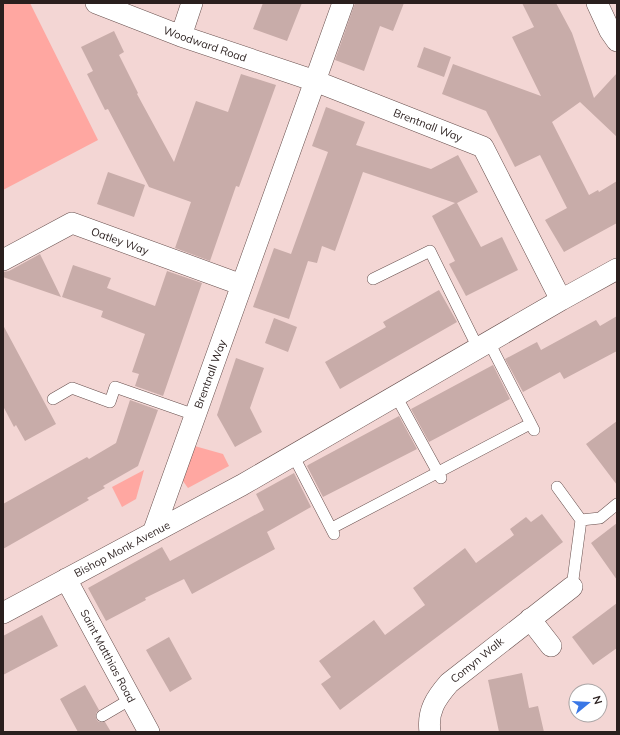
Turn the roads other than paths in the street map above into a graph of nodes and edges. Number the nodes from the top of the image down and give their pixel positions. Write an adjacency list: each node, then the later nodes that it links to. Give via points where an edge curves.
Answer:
1 (96, 3): 5 (street, Woodward Road)
2 (192, 3): 5 (street)
3 (343, 3): 7 (street)
4 (596, 3): 6 (street)
5 (181, 36): 7 (street, Woodward Road)
6 (617, 41)
7 (315, 82): 11 (street, Brentnall Way); 12 (street, Brentnall Way, via 483,147)
8 (3, 260): 11 (street, Oatley Way, via 72,223)
9 (616, 272): 12 (street)
10 (373, 279): 13 (lane, via 430,251)
11 (242, 285): 16 (street, Brentnall Way)
12 (562, 300): 13 (street)
13 (483, 345): 14 (street); 18 (lane, via 532,427)
14 (396, 396): 17 (street); 18 (lane)
15 (53, 399): 16 (lane, via 72,388 110,402 115,387)
16 (195, 415): 22 (street, Brentnall Way)
17 (293, 455): 18 (lane, via 333,531); 22 (street, Bishop Monk Avenue)
18 (440, 475)
19 (557, 487): 21 (lane)
20 (617, 504): 21 (lane, via 600,518)
21 (581, 520): 24 (lane, Comyn Walk)
22 (153, 533): 23 (street, Bishop Monk Avenue)
23 (66, 579): 25 (street, Bishop Monk Avenue); 28 (street, Saint Matthias Road)
24 (572, 587): 26 (street, Comyn Walk)
25 (3, 613)
26 (530, 619): 27 (street); 31 (street, Comyn Walk, via 449,683 433,706 429,719)
27 (551, 646)
28 (131, 699): 29 (lane); 30 (street, Saint Matthias Road)
29 (102, 716)
30 (149, 732)
31 (430, 732)

